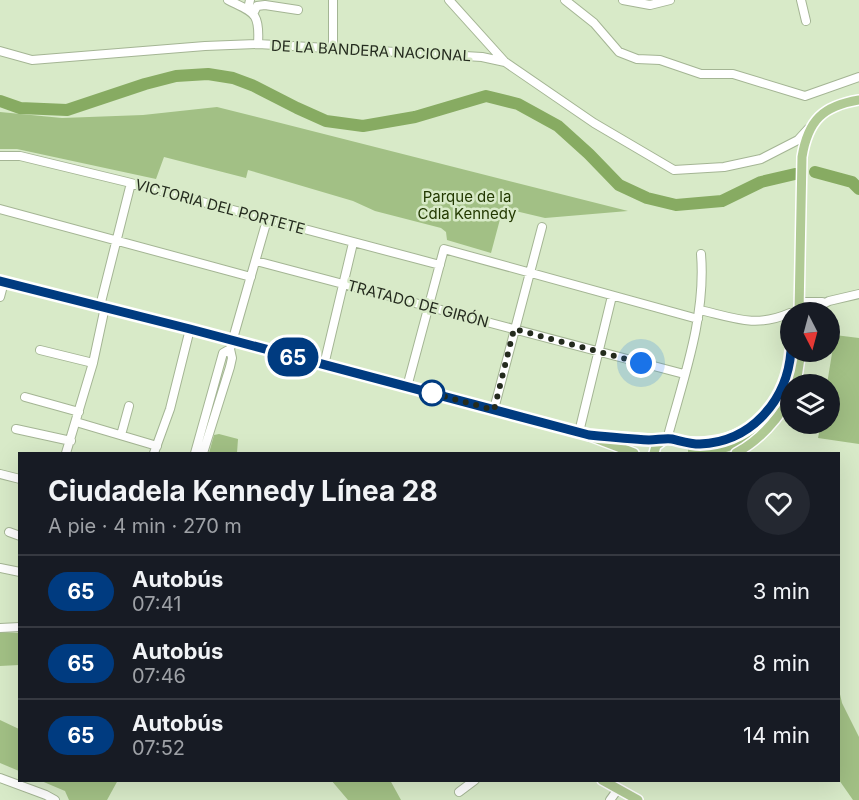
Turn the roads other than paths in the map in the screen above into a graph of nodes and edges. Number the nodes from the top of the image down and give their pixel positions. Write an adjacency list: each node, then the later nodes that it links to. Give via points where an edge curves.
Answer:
1 (228, 0): 10 (street)
2 (250, 0): 10 (street)
3 (333, 0): 13 (street)
4 (449, 0): 15 (street)
5 (565, 0): 16 (street, via 594,23 619,52 637,59 660,60 701,74 733,74 805,96)
6 (625, 0): 7 (street, via 650,5)
7 (670, 0)
8 (801, 0): 11 (street)
9 (298, 10): 10 (street, via 265,5)
10 (250, 11): 12 (street, via 257,18)
11 (806, 21)
12 (258, 44): 13 (street, DE LA BANDERA NACIONAL); 14 (street, DE LA BANDERA NACIONAL, via 32,60)
13 (333, 49): 15 (street, DE LA BANDERA NACIONAL, via 462,55)
14 (0, 51)
15 (505, 62): 18 (street, DE LA BANDERA NACIONAL, via 594,123 674,170 724,167 761,159 798,140)
16 (859, 77)
17 (859, 100): 18 (main road, via 824,112)
18 (809, 128): 36 (main road, via 802,157)
19 (0, 156): 20 (street, VICTORIA DEL PORTETE, via 20,156)
20 (131, 183): 22 (street, VICTORIA DEL PORTETE); 24 (street)
21 (0, 209): 24 (street)
22 (267, 220): 25 (street, VICTORIA DEL PORTETE); 27 (street)
23 (542, 227): 29 (street)
24 (117, 241): 30 (street); 38 (street)
25 (353, 243): 28 (street, VICTORIA DEL PORTETE); 32 (street)
26 (701, 254): 40 (street)
27 (256, 261): 30 (street); 32 (street, TRATADO DE GIRÓN)
28 (440, 265): 29 (street, via 444,249); 39 (street)
29 (530, 272): 34 (street); 44 (street)
30 (251, 277): 45 (street)
31 (2, 281): 35 (street); 38 (main road)
32 (342, 284): 39 (street, TRATADO DE GIRÓN); 50 (street)
33 (859, 294): 37 (street)
34 (612, 296): 42 (street); 47 (street)
35 (0, 297)
36 (798, 302)
37 (829, 302)
38 (103, 307): 43 (main road); 49 (street)
39 (428, 307): 44 (street, TRATADO DE GIRÓN); 52 (street)
40 (700, 310): 41 (street, via 752,322); 42 (street)
41 (780, 318)
42 (698, 319): 51 (street)
43 (190, 329): 45 (main road); 64 (street)
44 (514, 329): 47 (street, TRATADO DE GIRÓN); 55 (street)
45 (231, 345): 50 (main road); 66 (street, via 223,353); 67 (street, via 230,367)
46 (40, 350): 49 (street)
47 (598, 352): 51 (street, TRATADO DE GIRÓN); 60 (street)
48 (788, 362): 62 (main road, via 783,385 770,409 747,430 724,440 698,444)
49 (93, 363): 56 (street)
50 (324, 364): 52 (main road)
51 (684, 374): 62 (street, via 669,432)
52 (406, 387): 55 (main road)
53 (25, 397): 56 (street)
54 (129, 406): 61 (street)
55 (494, 410): 60 (main road)
56 (79, 412): 58 (street)
57 (780, 413): 71 (main road, via 769,429)
58 (76, 422): 61 (street); 63 (street)
59 (16, 429): 63 (street)
60 (584, 433): 62 (main road); 68 (main road)
61 (121, 435): 64 (street)
62 (671, 440): 69 (main road, via 656,446); 70 (main road, via 682,445)
63 (70, 441): 65 (street)
64 (156, 449)
65 (66, 452)
66 (195, 452)
67 (203, 452)
68 (632, 452)
69 (654, 452)
70 (686, 452)
71 (738, 452)
72 (0, 474): 73 (street)
73 (18, 478)
74 (9, 532): 75 (street)
75 (18, 535)
76 (0, 568): 77 (street)
77 (18, 572)
78 (18, 627): 79 (street)
79 (0, 628)
80 (0, 778): 85 (street)
81 (472, 782): 84 (street)
82 (606, 782): 83 (main road)
83 (618, 789): 86 (street); 87 (main road)
84 (459, 792)
85 (55, 800)
86 (610, 800)
87 (638, 800)

